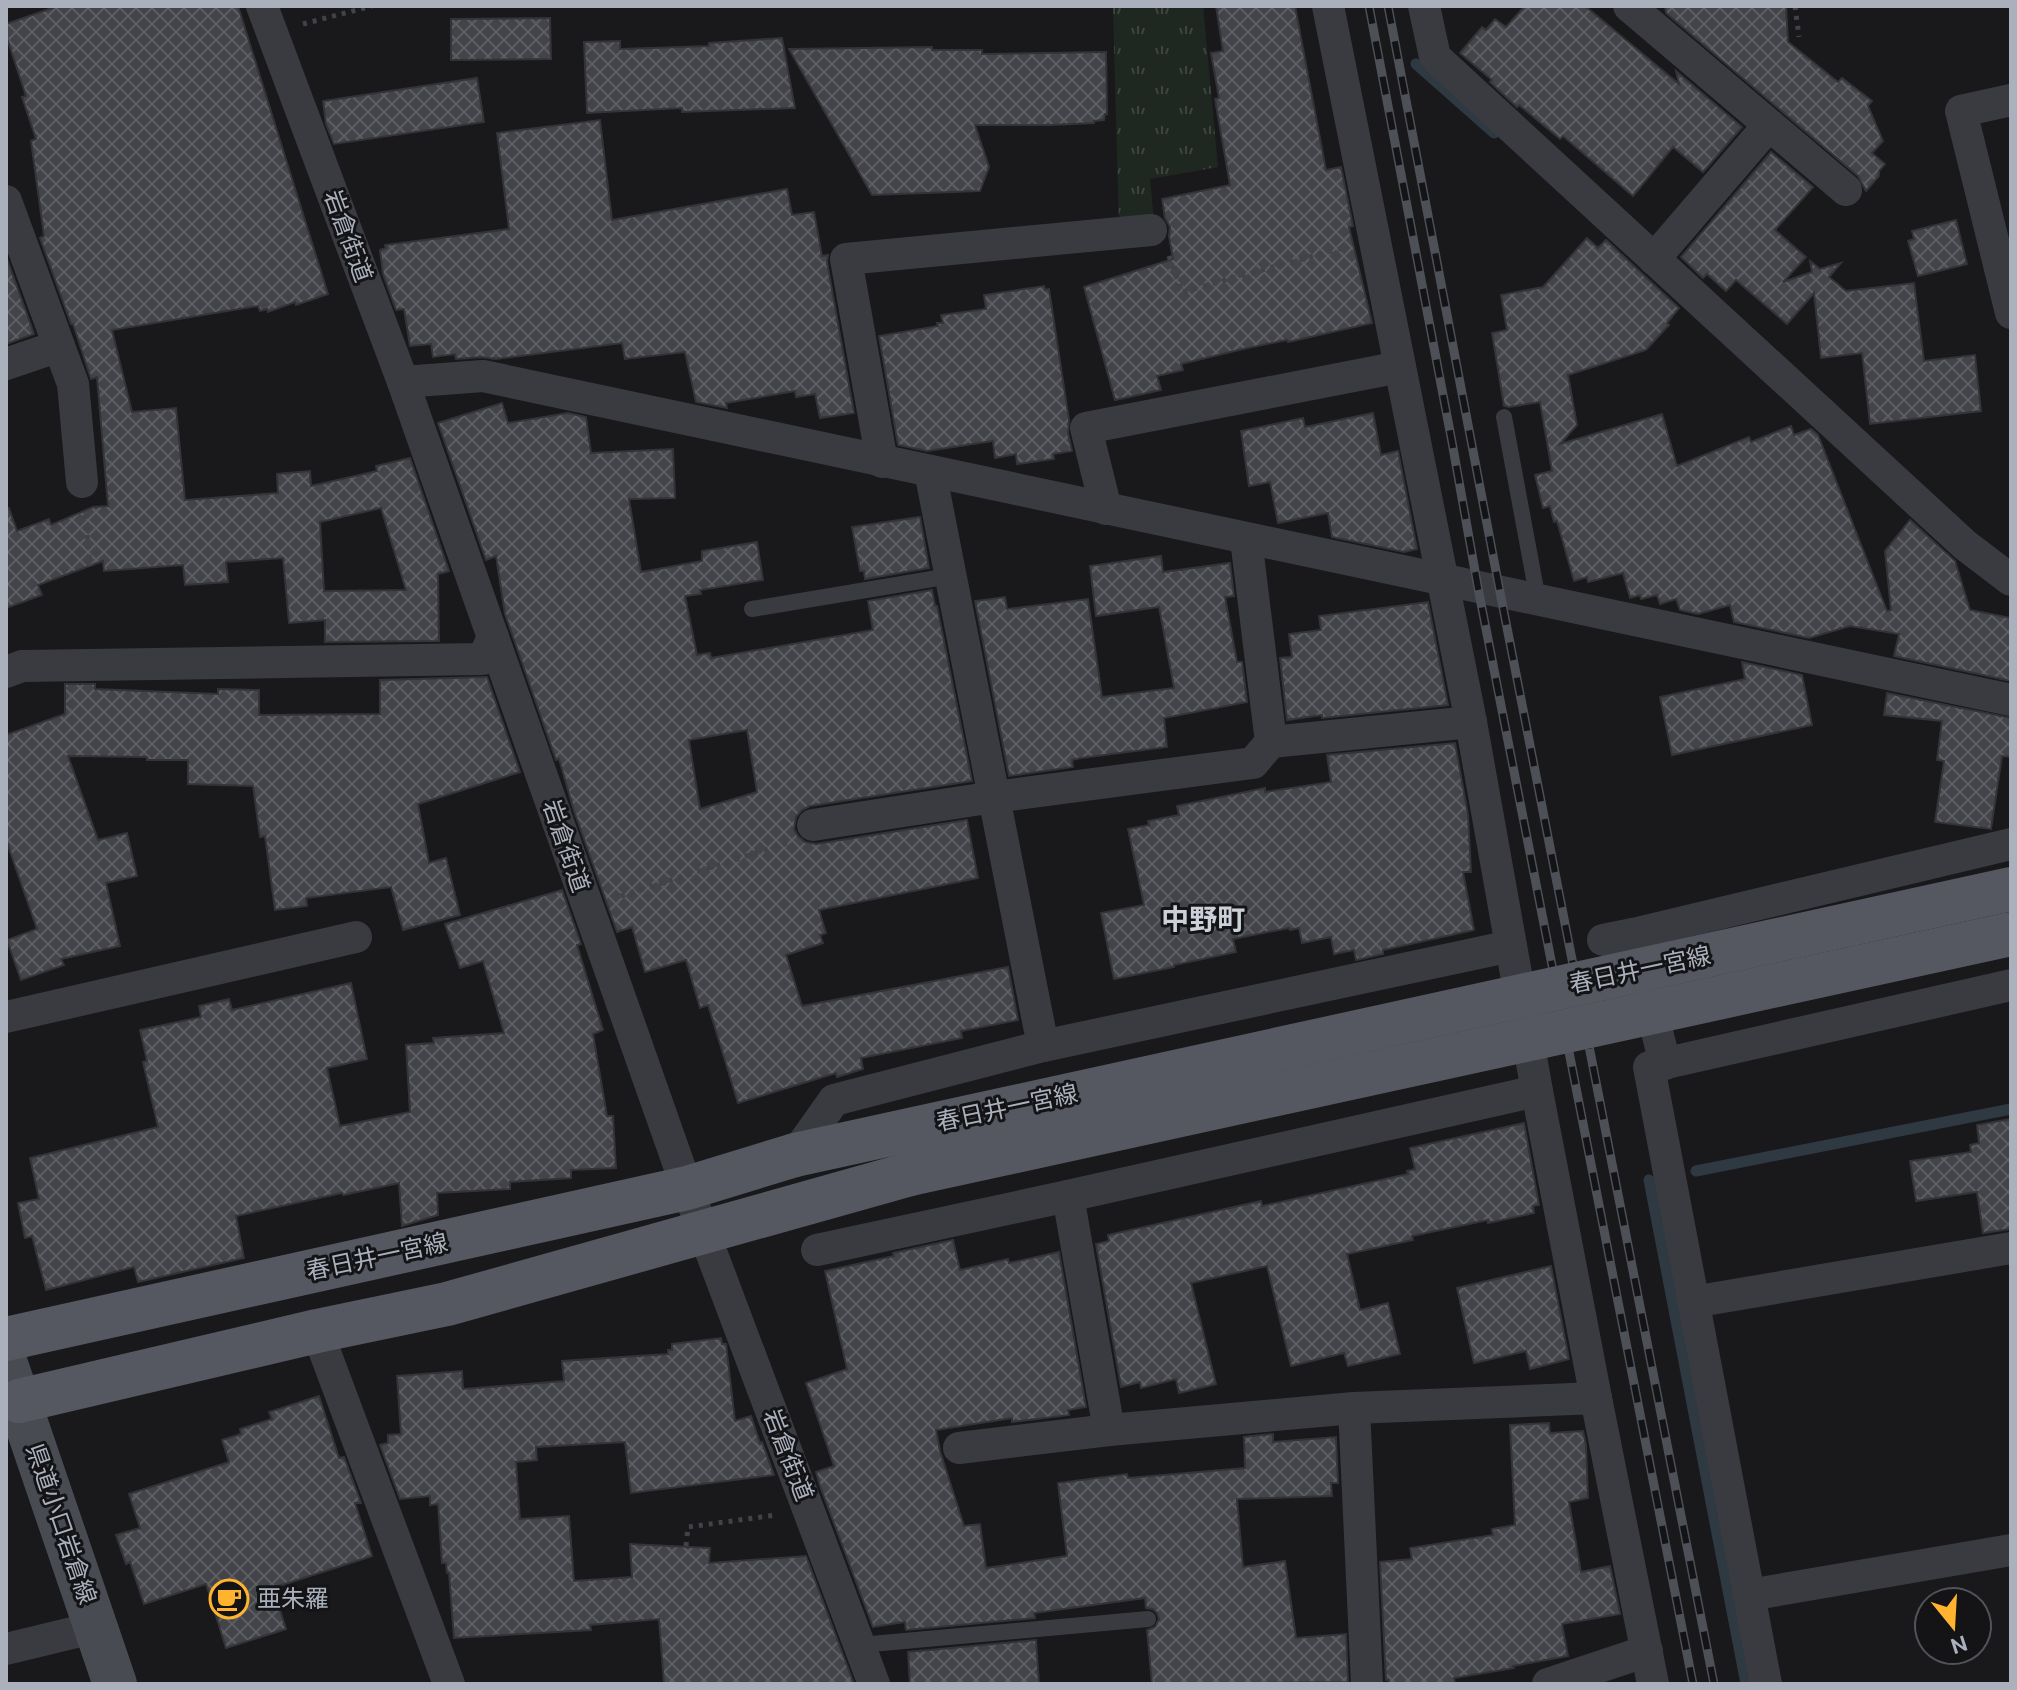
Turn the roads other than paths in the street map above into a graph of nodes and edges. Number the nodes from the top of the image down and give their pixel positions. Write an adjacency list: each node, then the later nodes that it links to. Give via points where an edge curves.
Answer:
1 (1328, 6): 14 (street)
2 (1424, 6): 10 (street, via 1435,57)
3 (1629, 6): 6 (street)
4 (267, 19): 15 (street, 岩倉街道)
5 (2011, 100): 11 (street, via 1961,111)
6 (1769, 125): 7 (street); 10 (street)
7 (1846, 190)
8 (6, 201): 12 (street)
9 (1151, 230): 17 (street, via 846,259)
10 (1654, 259): 23 (street, via 1965,545)
11 (2011, 313)
12 (59, 346): 13 (street); 19 (street, via 73,384)
13 (6, 364)
14 (1400, 367): 20 (street, via 1086,428); 24 (street)
15 (403, 382): 17 (street, via 483,376); 27 (street, 岩倉街道)
16 (1504, 417): 25 (lane)
17 (882, 462): 18 (street)
18 (930, 471): 20 (street); 22 (street)
19 (82, 482)
20 (1106, 509): 21 (street)
21 (1246, 539): 24 (street); 31 (street)
22 (950, 576): 26 (lane); 32 (street)
23 (2011, 580)
24 (1443, 581): 25 (street); 30 (street)
25 (1538, 600): 29 (street)
26 (752, 609)
27 (493, 637): 28 (street, via 483,659 22,666); 45 (street, 岩倉街道)
28 (6, 672)
29 (2011, 700)
30 (1471, 722): 31 (street); 38 (street)
31 (1271, 742): 32 (street, via 1253,763)
32 (994, 797): 33 (street); 41 (street)
33 (813, 825)
34 (2011, 844): 42 (street, via 1618,937)
35 (2011, 889): 44 (main road, 春日井一宮線, bridge)
36 (2011, 934): 47 (main road, 春日井一宮線, bridge, via 910,1174)
37 (356, 937): 40 (street)
38 (1511, 946): 41 (street); 43 (street)
39 (2011, 985): 42 (street)
40 (6, 1017)
41 (1043, 1046): 44 (street, via 834,1100)
42 (1665, 1064): 50 (street, via 1649,1067)
43 (1537, 1091): 46 (street); 54 (street)
44 (795, 1155): 45 (main road, 春日井一宮線)
45 (687, 1188): 47 (street, 岩倉街道); 52 (main road, 春日井一宮線)
46 (1068, 1196): 49 (street); 56 (street)
47 (704, 1232): 51 (main road, 春日井一宮線, via 447,1304); 62 (street, 岩倉街道)
48 (2011, 1248): 50 (street)
49 (817, 1250)
50 (1693, 1302): 59 (street)
51 (317, 1331): 53 (main road, 春日井一宮線); 66 (street)
52 (6, 1339)
53 (12, 1382): 61 (main road, 県道小口岩倉線)
54 (1596, 1398): 55 (street); 64 (street)
55 (1354, 1408): 56 (street); 68 (street)
56 (1109, 1430): 57 (street)
57 (959, 1448)
58 (2011, 1550): 59 (street)
59 (1749, 1595): 71 (street)
60 (1148, 1619): 62 (lane)
61 (97, 1627): 63 (street); 65 (main road, 県道小口岩倉線)
62 (860, 1645): 67 (street, 岩倉街道)
63 (6, 1649)
64 (1647, 1651): 69 (street); 70 (street)
65 (115, 1684)
66 (449, 1684)
67 (874, 1684)
68 (1367, 1684)
69 (1548, 1684)
70 (1653, 1684)
71 (1766, 1684)

